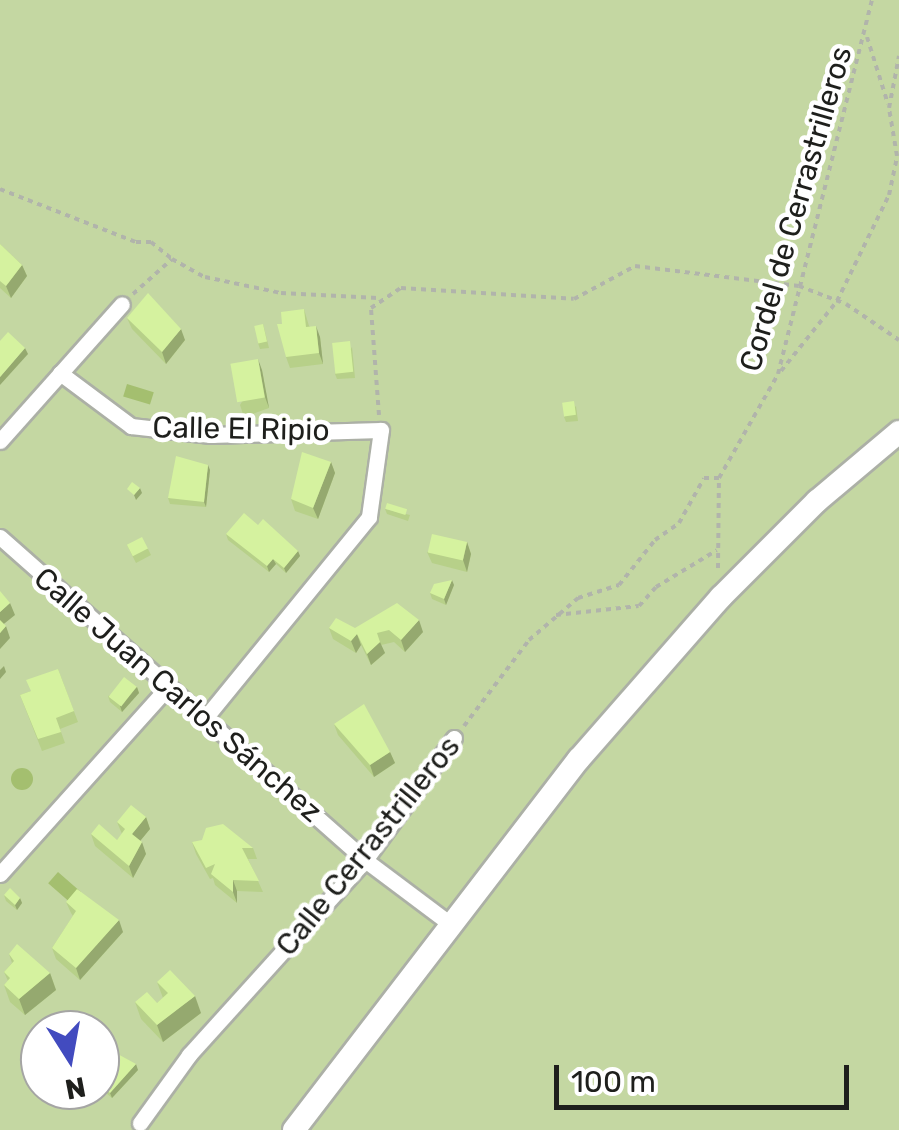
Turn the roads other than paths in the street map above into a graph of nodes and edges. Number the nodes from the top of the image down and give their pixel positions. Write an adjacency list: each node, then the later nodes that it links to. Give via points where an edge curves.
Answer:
1 (122, 304): 2 (street)
2 (60, 373): 4 (street); 7 (street, Calle El Ripio, via 132,426 210,435 381,430 369,517)
3 (899, 432): 11 (main road, via 817,500 721,597 579,759)
4 (0, 441)
5 (0, 538): 6 (street, Calle Juan Carlos Sánchez)
6 (168, 687): 7 (street, Calle Juan Carlos Sánchez); 10 (street)
7 (205, 718): 9 (street, Calle Juan Carlos Sánchez)
8 (454, 738): 9 (street, Calle Cerrastrilleros)
9 (365, 860): 11 (street, Calle Juan Carlos Sánchez); 12 (street, Calle Cerrastrilleros, via 188,1054)
10 (0, 874)
11 (452, 926): 13 (main road)
12 (140, 1123)
13 (294, 1130)

